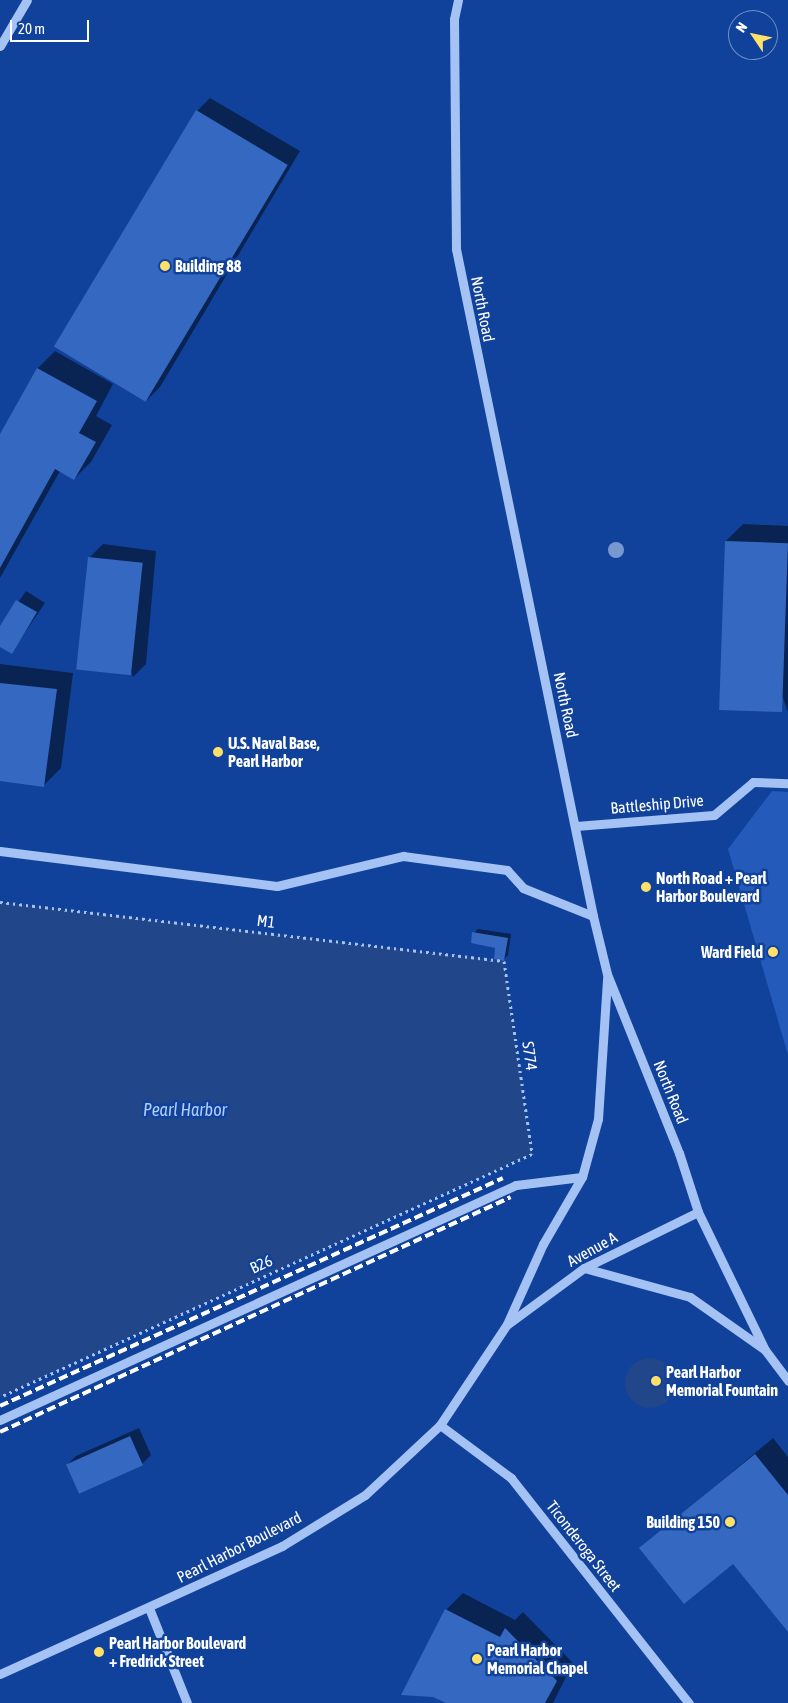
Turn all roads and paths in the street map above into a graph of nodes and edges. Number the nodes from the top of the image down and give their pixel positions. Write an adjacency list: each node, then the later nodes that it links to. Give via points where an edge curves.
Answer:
1 (27, 0): 3 (street)
2 (458, 0): 5 (street, North Road, via 454,19 456,249)
3 (0, 46)
4 (788, 784): 5 (street, Battleship Drive, via 753,782 714,814)
5 (576, 826): 8 (street, North Road)
6 (0, 851): 8 (street, via 277,886 403,856 507,870 523,888)
7 (0, 902): 9 (path, M1)
8 (593, 916): 10 (street, North Road)
9 (504, 961): 11 (path, S774)
10 (607, 974): 12 (street, via 598,1119); 13 (street, North Road, via 679,1153)
11 (532, 1154): 18 (path, B26)
12 (582, 1177): 15 (street, via 543,1244); 19 (street, via 516,1185)
13 (698, 1212): 14 (street, Avenue A); 16 (street, North Road)
14 (584, 1268): 15 (street, Avenue A); 16 (street, via 690,1297)
15 (508, 1324): 20 (street, Pearl Harbor Boulevard)
16 (765, 1350): 17 (street, North Road)
17 (788, 1381)
18 (0, 1397)
19 (0, 1420)
20 (440, 1425): 21 (street, Pearl Harbor Boulevard, via 365,1495 282,1546); 24 (street, Ticonderoga Street, via 511,1478)
21 (149, 1608): 22 (street, Pearl Harbor Boulevard); 23 (street)
22 (0, 1674)
23 (187, 1703)
24 (689, 1703)

